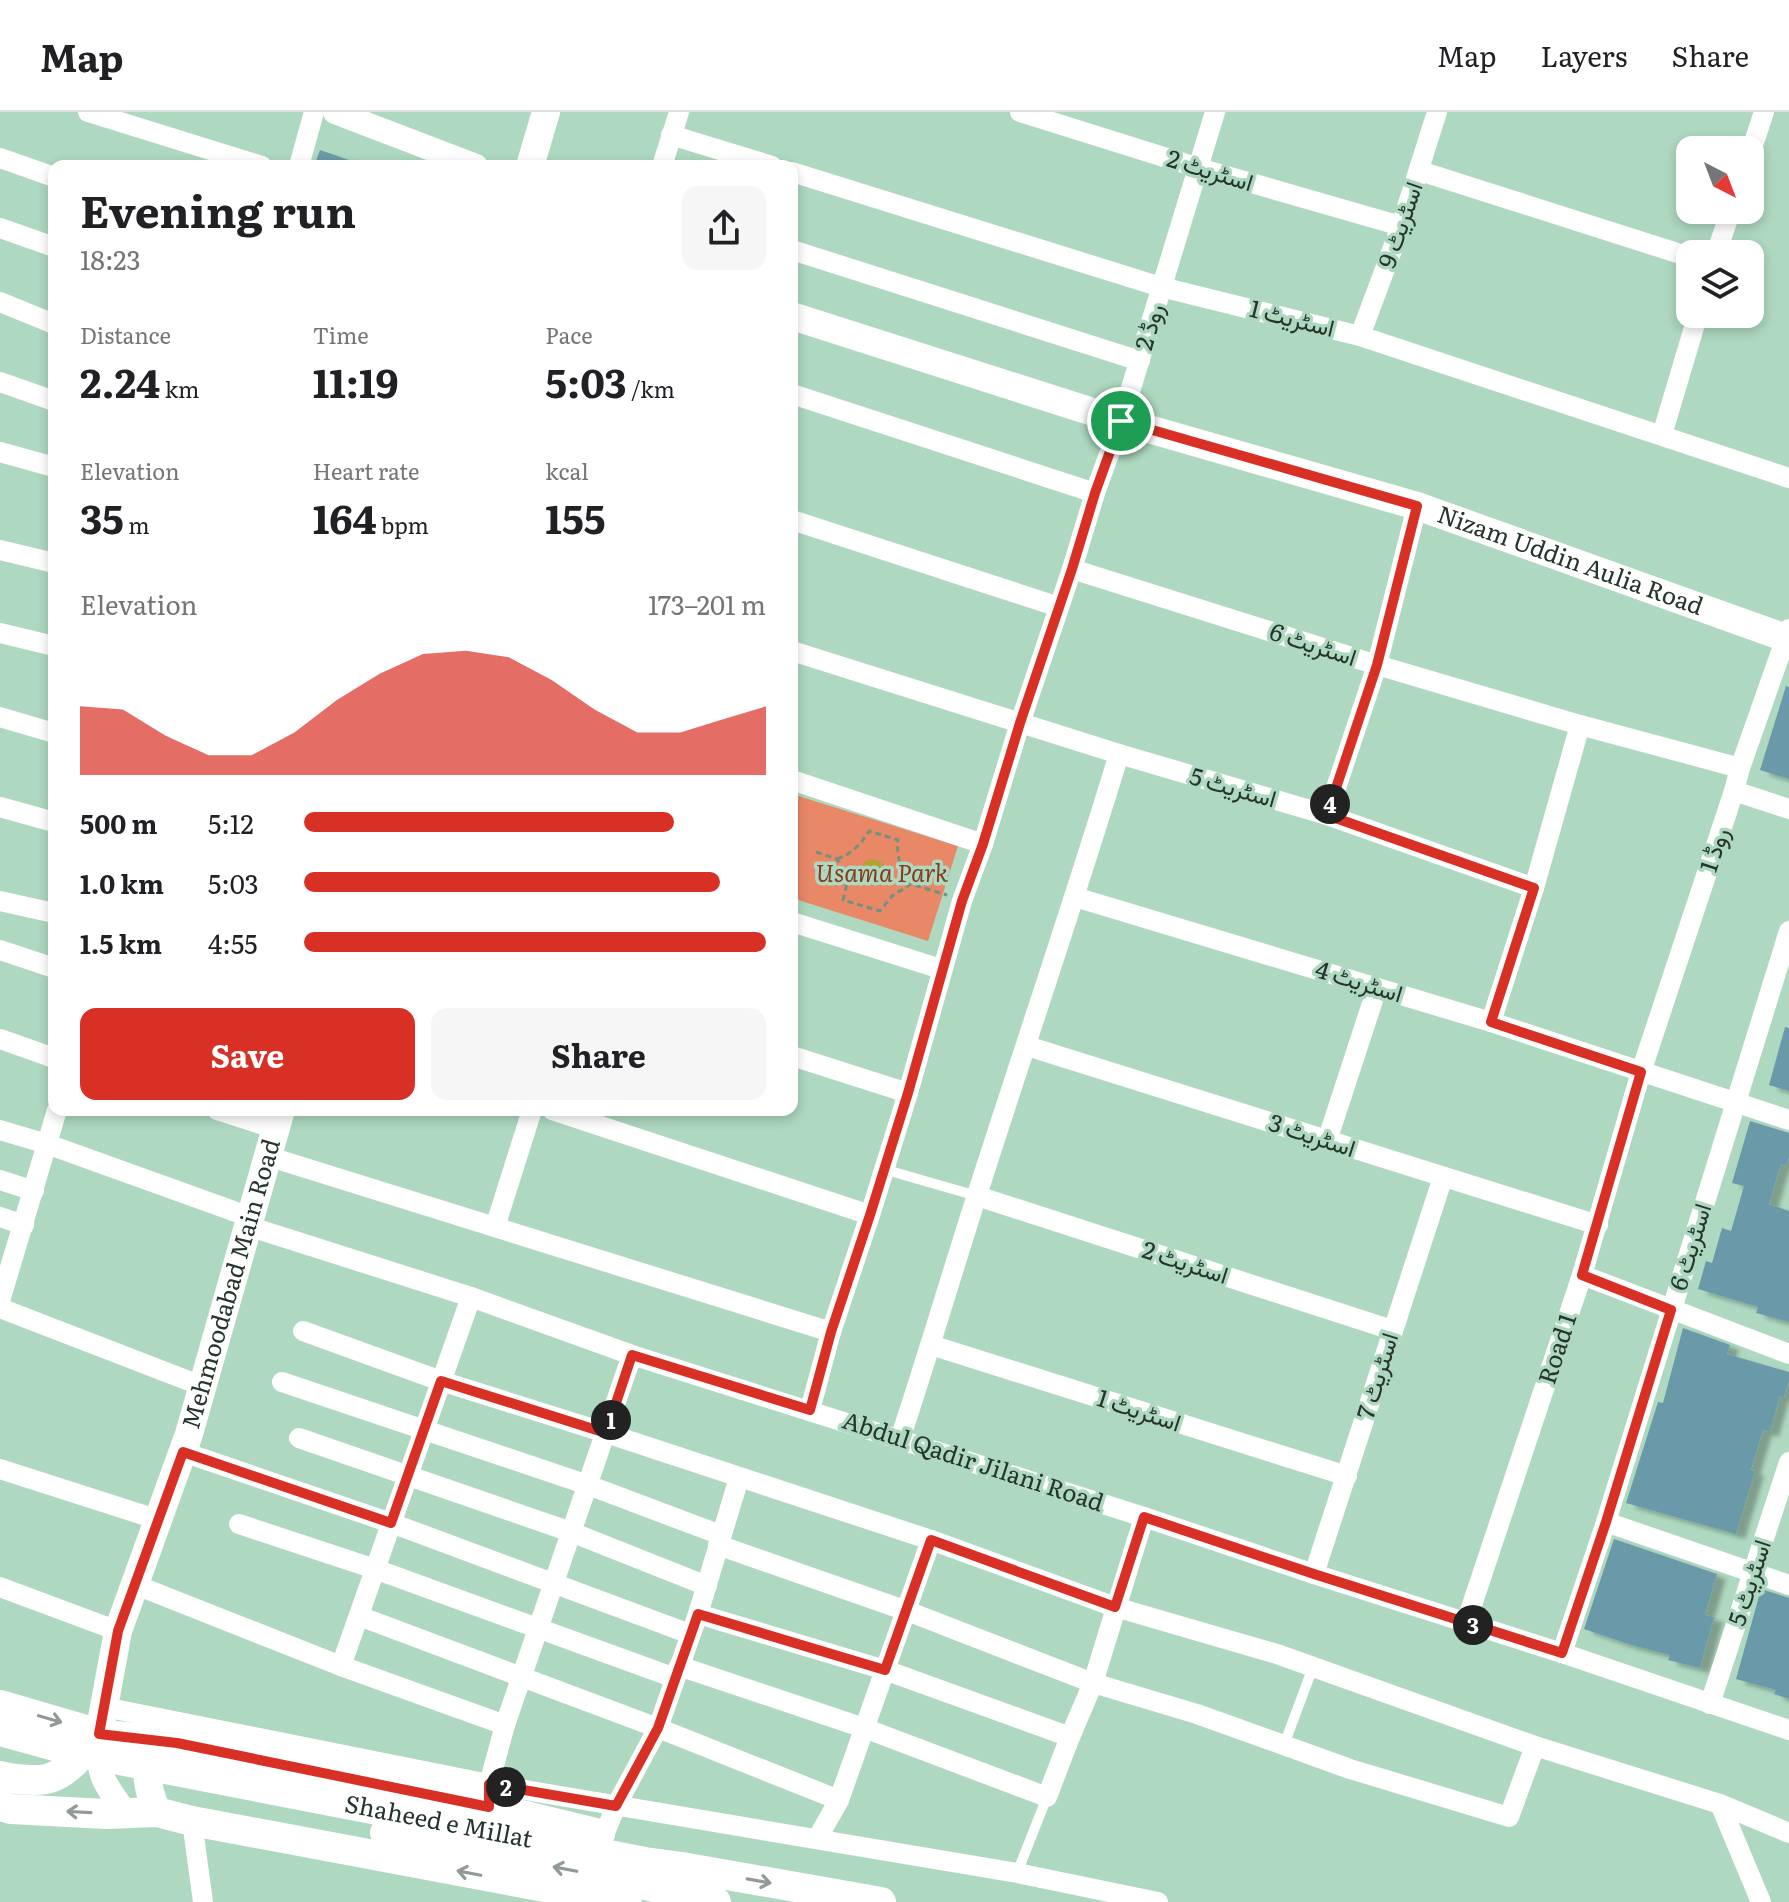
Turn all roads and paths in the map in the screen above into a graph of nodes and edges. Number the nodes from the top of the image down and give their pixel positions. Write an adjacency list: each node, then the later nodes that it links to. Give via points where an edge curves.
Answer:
1 (88, 112): 13 (street)
2 (314, 112): 14 (street)
3 (335, 112): 15 (street)
4 (546, 112): 16 (main road)
5 (679, 112): 10 (street)
6 (1020, 112): 19 (street, اسٹریٹ 2)
7 (1215, 112): 19 (street, روڈ 2)
8 (1437, 112): 20 (street, اسٹریٹ 9)
9 (1764, 112): 11 (street)
10 (671, 135): 17 (street); 18 (street)
11 (1756, 136)
12 (0, 158): 22 (street)
13 (243, 160)
14 (301, 160)
15 (460, 160)
16 (535, 160)
17 (664, 160)
18 (752, 160)
19 (1199, 168): 23 (street, اسٹریٹ 2); 28 (street, روڈ 2)
20 (1420, 171): 23 (street, اسٹریٹ 9); 27 (street)
21 (798, 174): 28 (street, اسٹریٹ 1)
22 (48, 175)
23 (1401, 226): 33 (street, اسٹریٹ 9)
24 (0, 228): 25 (street)
25 (48, 245)
26 (798, 252): 34 (street)
27 (1676, 253)
28 (1161, 287): 33 (street, اسٹریٹ 1); 34 (street, روڈ 2)
29 (0, 302): 31 (street)
30 (798, 318): 38 (main road, Nizam Uddin Aulia Road)
31 (48, 322)
32 (1694, 328): 39 (street)
33 (1360, 336): 39 (street, اسٹریٹ 1)
34 (1140, 361): 38 (street, روڈ 2)
35 (0, 382): 37 (street)
36 (798, 396): 43 (street)
37 (48, 399)
38 (1121, 421): 43 (street, روڈ 2); 44 (main road, Nizam Uddin Aulia Road)
39 (1662, 435): 42 (street, اسٹریٹ 1)
40 (0, 452): 41 (street)
41 (48, 465)
42 (1789, 478)
43 (1095, 493): 48 (street, روڈ 2)
44 (1417, 506): 51 (main road, Nizam Uddin Aulia Road); 54 (street)
45 (798, 522): 49 (street)
46 (0, 550): 47 (street)
47 (48, 562)
48 (1072, 569): 49 (street, روڈ 2); 54 (street, اسٹریٹ 6)
49 (1059, 607): 56 (street, روڈ 2)
50 (0, 633): 52 (street)
51 (1788, 636): 60 (street, روڈ 1)
52 (48, 645)
53 (798, 653): 56 (street, اسٹریٹ 5)
54 (1377, 665): 57 (street, اسٹریٹ 6); 65 (street)
55 (0, 717): 58 (street)
56 (1020, 723): 59 (street, اسٹریٹ 5); 67 (street, روڈ 2)
57 (1580, 725): 60 (street, اسٹریٹ 6); 71 (street)
58 (48, 731)
59 (1119, 754): 65 (street, اسٹریٹ 5); 73 (street)
60 (1740, 768): 62 (street, روڈ 1)
61 (798, 782): 67 (street)
62 (1734, 791): 64 (street); 87 (street, روڈ 1)
63 (0, 807): 66 (street)
64 (1789, 809)
65 (1327, 815): 71 (street, اسٹریٹ 5)
66 (48, 820)
67 (983, 844): 80 (street, روڈ 2)
68 (816, 852): 69 (path)
69 (837, 859): 70 (path, via 848,855 869,831 898,840 899,862); 70 (path, via 848,883 843,900 880,911)
70 (911, 884): 72 (path)
71 (1534, 888): 82 (street)
72 (937, 891)
73 (1075, 897): 81 (street, اسٹریٹ 4); 84 (street)
74 (0, 901): 75 (street)
75 (48, 912)
76 (798, 924): 80 (street)
77 (1789, 931): 89 (street, اسٹریٹ 6)
78 (0, 950): 79 (street)
79 (48, 966)
80 (941, 969): 88 (street, روڈ 2)
81 (1377, 988): 82 (street, اسٹریٹ 4); 97 (street)
82 (1491, 1022): 87 (street, اسٹریٹ 4)
83 (0, 1039): 85 (street)
84 (1027, 1046): 97 (street, اسٹریٹ 3); 104 (street)
85 (48, 1056)
86 (798, 1058): 88 (street)
87 (1641, 1072): 89 (street); 109 (street, Road 1)
88 (908, 1093): 100 (street, روڈ 2)
89 (1736, 1102): 95 (street); 115 (street, اسٹریٹ 6)
90 (55, 1116): 98 (street)
91 (258, 1116): 94 (street)
92 (530, 1116): 110 (street)
93 (570, 1116): 105 (street)
94 (278, 1119): 99 (main road, Mehmoodabad Main Road)
95 (1789, 1120)
96 (0, 1130): 98 (street, Abdul Qadir Jilani Road)
97 (1327, 1141): 101 (street, اسٹریٹ 3)
98 (47, 1144): 103 (street); 107 (street, Abdul Qadir Jilani Road)
99 (267, 1156): 107 (main road, Mehmoodabad Main Road); 110 (street)
100 (883, 1169): 104 (lane); 105 (street, روڈ 2)
101 (1443, 1177): 109 (street, اسٹریٹ 3); 116 (street, اسٹریٹ 7)
102 (0, 1180): 103 (street)
103 (34, 1191): 108 (street)
104 (977, 1196): 116 (street, اسٹریٹ 2); 119 (street)
105 (870, 1215): 118 (street, روڈ 2)
106 (0, 1217): 108 (street)
107 (249, 1222): 112 (street, Abdul Qadir Jilani Road); 124 (main road, Mehmoodabad Main Road)
108 (24, 1225): 113 (street)
109 (1598, 1225): 111 (street, Road 1)
110 (495, 1227): 118 (street)
111 (1582, 1275): 115 (street); 157 (street, Road 1)
112 (471, 1297): 121 (street, Abdul Qadir Jilani Road); 122 (street)
113 (0, 1301)
114 (0, 1308): 124 (street)
115 (1671, 1310): 120 (street); 139 (street, اسٹریٹ 6)
116 (1392, 1330): 134 (street, اسٹریٹ 7)
117 (303, 1331): 122 (street)
118 (831, 1332): 125 (street, روڈ 2)
119 (931, 1345): 129 (street); 134 (street, اسٹریٹ 1)
120 (1789, 1354)
121 (632, 1355): 125 (street, Abdul Qadir Jilani Road); 127 (street)
122 (441, 1381): 126 (street); 127 (street)
123 (282, 1382): 126 (street)
124 (202, 1386): 130 (main road, Mehmoodabad Main Road)
125 (810, 1410): 129 (street, Abdul Qadir Jilani Road)
126 (424, 1430): 133 (street); 136 (street)
127 (606, 1433): 135 (street); 136 (street)
128 (299, 1438): 133 (street)
129 (900, 1439): 137 (street, Abdul Qadir Jilani Road)
130 (183, 1452): 138 (main road, Mehmoodabad Main Road); 140 (street)
131 (1789, 1462): 147 (street, اسٹریٹ 5)
132 (0, 1469): 138 (street)
133 (408, 1476): 140 (street); 142 (street)
134 (1347, 1476): 146 (street, اسٹریٹ 7)
135 (739, 1478): 143 (street); 144 (street)
136 (588, 1485): 142 (street); 143 (street)
137 (1144, 1517): 146 (street, Abdul Qadir Jilani Road); 153 (street)
138 (159, 1520): 149 (main road, Mehmoodabad Main Road)
139 (1606, 1522): 147 (street); 161 (street, اسٹریٹ 6)
140 (391, 1523): 145 (street); 148 (street)
141 (239, 1524): 145 (street)
142 (571, 1532): 148 (street); 151 (street)
143 (719, 1540): 151 (street); 154 (street)
144 (931, 1540): 153 (street); 154 (street)
145 (375, 1569): 156 (street); 158 (street)
146 (1314, 1574): 157 (street, Abdul Qadir Jilani Road)
147 (1754, 1574): 150 (street); 168 (street, اسٹریٹ 5)
148 (553, 1583): 158 (street); 160 (street)
149 (136, 1585): 159 (main road, Mehmoodabad Main Road); 162 (street)
150 (1789, 1585)
151 (707, 1586): 155 (street)
152 (0, 1587): 159 (street)
153 (1115, 1607): 163 (street); 167 (street)
154 (907, 1611): 164 (street); 167 (street)
155 (698, 1614): 160 (street); 164 (street)
156 (359, 1616): 162 (street); 166 (street)
157 (1466, 1623): 161 (street, Abdul Qadir Jilani Road)
158 (539, 1627): 165 (street); 166 (street)
159 (118, 1631): 170 (main road, Mehmoodabad Main Road)
160 (690, 1634): 165 (street)
161 (1562, 1653): 168 (street, Abdul Qadir Jilani Road)
162 (341, 1666): 171 (street)
163 (1313, 1667): 178 (lane); 179 (street)
164 (885, 1670): 173 (street); 176 (street)
165 (677, 1672): 172 (street); 173 (street)
166 (523, 1677): 171 (street); 172 (street)
167 (1093, 1683): 176 (street); 178 (street)
168 (1710, 1704): 174 (street, Abdul Qadir Jilani Road)
169 (0, 1705): 170 (main road, one-way to 170)
170 (102, 1720): 177 (main road); 181 (main road, via 77,1761 50,1778); 182 (street); 189 (street, via 98,1763)
171 (505, 1725): 182 (street)
172 (658, 1728): 184 (street); 187 (street)
173 (864, 1728): 183 (street); 184 (street)
174 (1789, 1730)
175 (0, 1731): 194 (main road, Shaheed e Millat)
176 (1070, 1737): 183 (street)
177 (177, 1743): 182 (main road); 188 (main road, via 157,1753 147,1773)
178 (1284, 1745): 179 (street, via 1509,1817)
179 (1535, 1746): 185 (street)
180 (0, 1752): 194 (main road, Shaheed e Millat, one-way to 180, via 62,1768)
181 (0, 1776)
182 (489, 1796): 187 (street); 192 (main road)
183 (1047, 1797): 195 (lane)
184 (839, 1800): 193 (street)
185 (1720, 1804): 191 (street); 201 (street)
186 (0, 1806): 189 (main road, one-way to 186)
187 (616, 1806): 192 (street); 193 (street)
188 (157, 1812): 189 (main road); 190 (main road)
189 (126, 1813)
190 (192, 1821): 196 (main road, one-way to 190, via 662,1901 582,1894); 197 (street)
191 (1789, 1833)
192 (604, 1835): 196 (main road, via 657,1849)
193 (817, 1839): 195 (street)
194 (643, 1873): 196 (main road, Shaheed e Millat)
195 (1017, 1873): 200 (street)
196 (683, 1880): 198 (main road, Shaheed e Millat); 199 (main road, Shaheed e Millat, one-way to 199)
197 (203, 1902)
198 (716, 1902)
199 (881, 1902)
200 (1158, 1902)
201 (1761, 1902)

